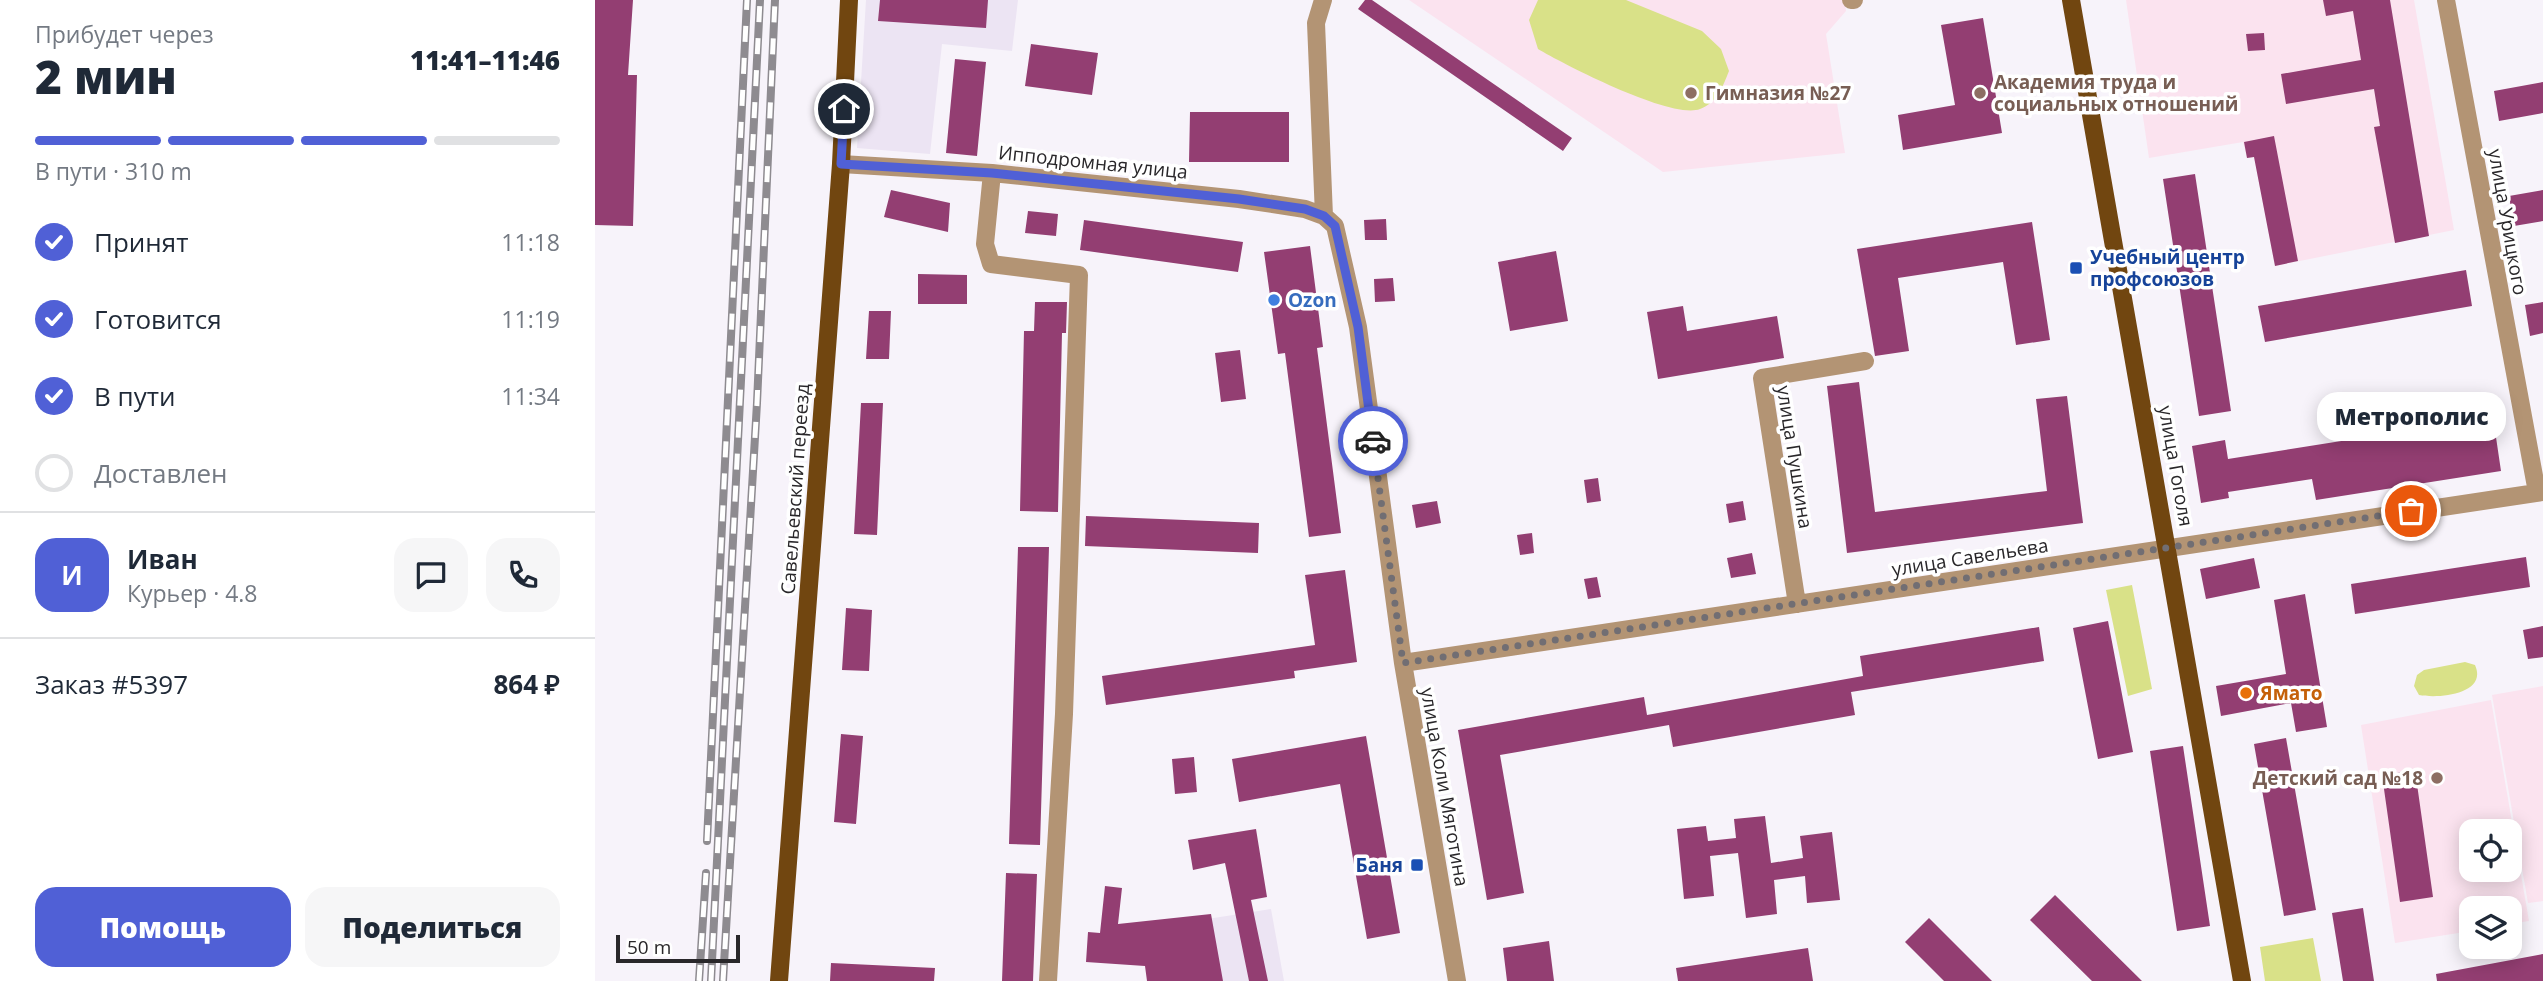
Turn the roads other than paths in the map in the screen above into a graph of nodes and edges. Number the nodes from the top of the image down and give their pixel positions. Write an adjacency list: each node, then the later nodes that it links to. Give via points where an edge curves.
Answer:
1 (849, 0): 5 (main road, Савельевский переезд)
2 (1323, 0): 7 (street, улица Коли Мяготина, via 1317,23)
3 (2071, 0): 10 (main road, улица Гоголя)
4 (2446, 0): 9 (street, улица Урицкого)
5 (841, 164): 6 (street, Ипподромная улица); 13 (main road, Савельевский переезд)
6 (992, 173): 7 (street, Ипподромная улица, via 1239,199 1305,209); 14 (street, via 985,244 991,264 1079,275 1064,714)
7 (1330, 221): 12 (street, улица Коли Мяготина, via 1358,327)
8 (1864, 361): 11 (street, улица Пушкина, via 1762,377)
9 (2540, 492): 10 (street, улица Савельева)
10 (2168, 548): 11 (street, улица Савельева); 16 (main road, улица Гоголя)
11 (1797, 604): 12 (street, улица Савельева)
12 (1403, 663): 15 (street, улица Коли Мяготина)
13 (779, 981)
14 (1048, 981)
15 (1457, 981)
16 (2242, 981)

